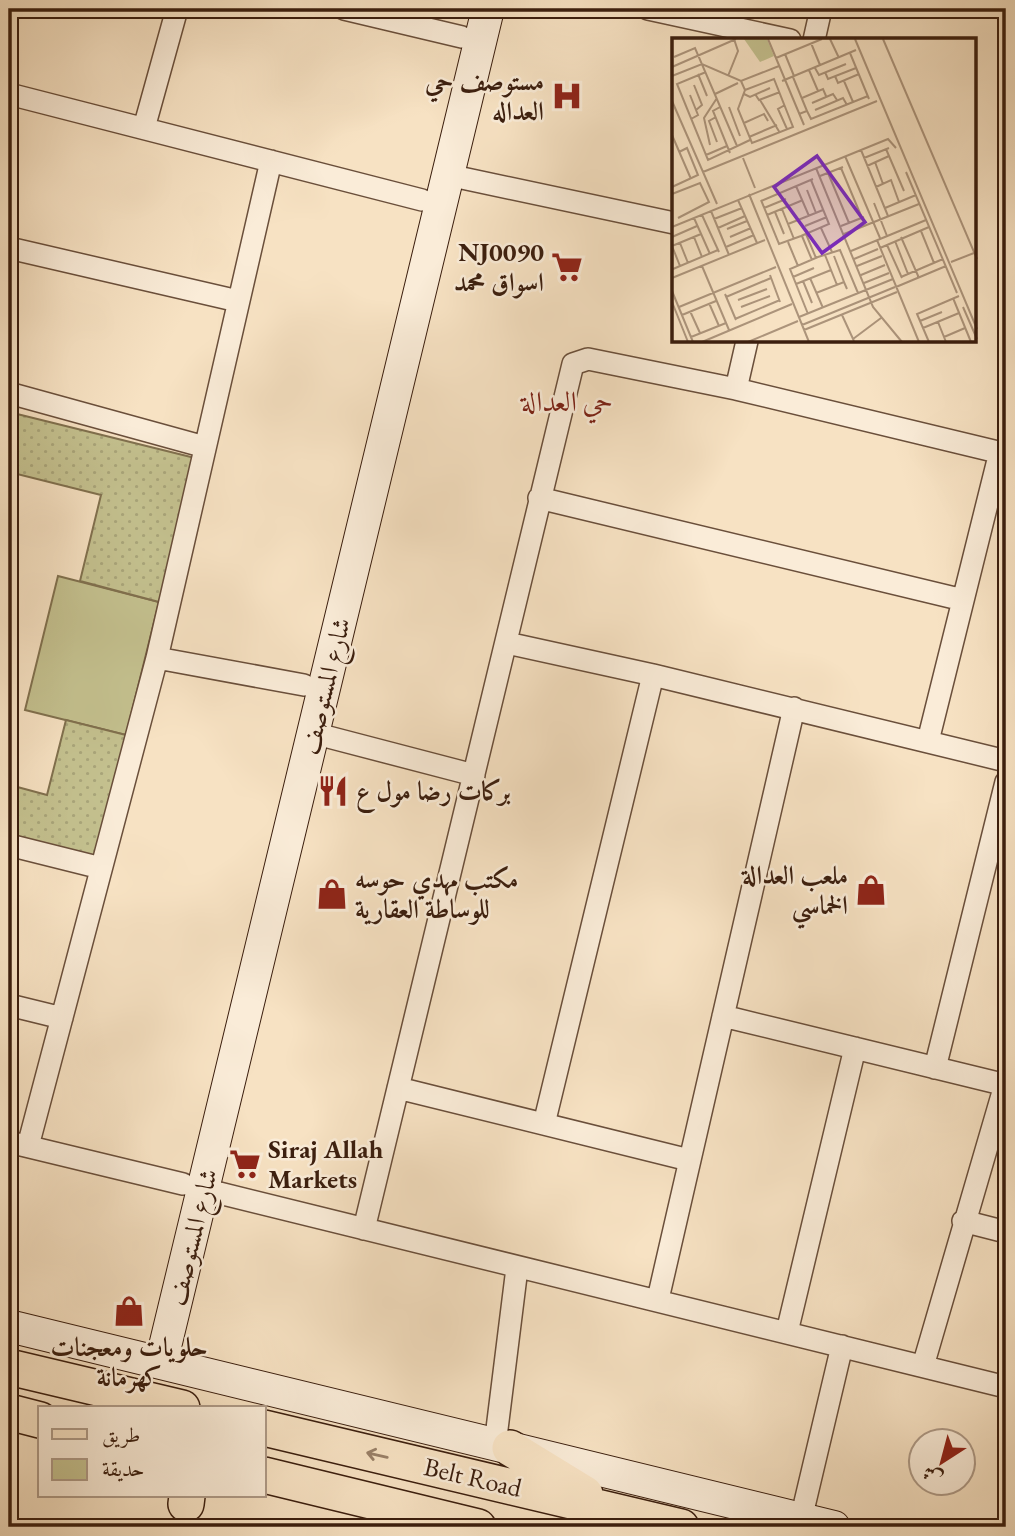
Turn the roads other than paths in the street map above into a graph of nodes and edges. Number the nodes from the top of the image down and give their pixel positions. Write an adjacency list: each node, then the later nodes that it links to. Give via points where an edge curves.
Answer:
1 (177, 9): 10 (street)
2 (344, 9): 6 (street)
3 (488, 9): 12 (street, شارع المستوصف)
4 (648, 9): 7 (street)
5 (821, 9): 8 (street)
6 (465, 23): 13 (street, شارع المستوصف)
7 (781, 38)
8 (814, 38)
9 (9, 94): 10 (street)
10 (144, 128): 11 (street)
11 (271, 161): 13 (street); 16 (street)
12 (448, 175): 14 (street); 17 (street, شارع المستوصف)
13 (422, 200): 17 (street, شارع المستوصف)
14 (672, 223)
15 (9, 248): 16 (street)
16 (238, 301): 21 (street)
17 (406, 310): 28 (street, شارع المستوصف); 30 (street, شارع المستوصف)
18 (747, 343): 19 (street)
19 (736, 389): 22 (street); 23 (street, via 588,359 573,364)
20 (9, 393): 21 (street)
21 (205, 447): 26 (street)
22 (1003, 453): 24 (street)
23 (538, 498): 24 (street); 25 (street)
24 (963, 600): 31 (street)
25 (506, 643): 27 (street); 33 (street)
26 (156, 658): 28 (street); 37 (street)
27 (653, 675): 29 (street); 45 (street)
28 (304, 685): 36 (street, شارع المستوصف)
29 (794, 708): 31 (street); 39 (street)
30 (313, 733): 33 (street); 36 (street, شارع المستوصف)
31 (928, 741): 32 (street)
32 (1006, 761)
33 (474, 775): 44 (street)
34 (1006, 782): 42 (street)
35 (9, 845): 37 (street)
36 (273, 859): 48 (street, شارع المستوصف)
37 (101, 868): 40 (street)
38 (9, 1005): 40 (street)
39 (723, 1016): 41 (street); 47 (street)
40 (62, 1018): 46 (street)
41 (855, 1048): 42 (street); 55 (street)
42 (935, 1068): 43 (street)
43 (1006, 1085): 49 (street)
44 (398, 1087): 45 (street); 50 (street)
45 (544, 1124): 47 (street)
46 (19, 1144): 48 (street)
47 (689, 1160): 53 (street)
48 (193, 1186): 50 (street); 57 (street, شارع المستوصف)
49 (963, 1221): 51 (street); 58 (street)
50 (364, 1230): 52 (street)
51 (1006, 1232)
52 (517, 1268): 53 (street); 65 (street)
53 (658, 1299): 55 (street)
54 (9, 1326): 57 (street)
55 (787, 1332): 56 (street)
56 (842, 1346): 58 (street); 68 (street)
57 (151, 1361): 65 (street)
58 (923, 1366): 60 (street)
59 (9, 1367): 61 (main road)
60 (1006, 1387)
61 (174, 1406)
62 (9, 1412): 63 (main road)
63 (38, 1419)
64 (266, 1428): 67 (main road, Belt Road, one-way to 64)
65 (503, 1446): 67 (main road); 68 (street)
66 (266, 1475): 69 (main road, Belt Road)
67 (612, 1511): 70 (main road, Belt Road)
68 (801, 1519): 71 (street)
69 (478, 1527)
70 (681, 1527)
71 (834, 1527)

